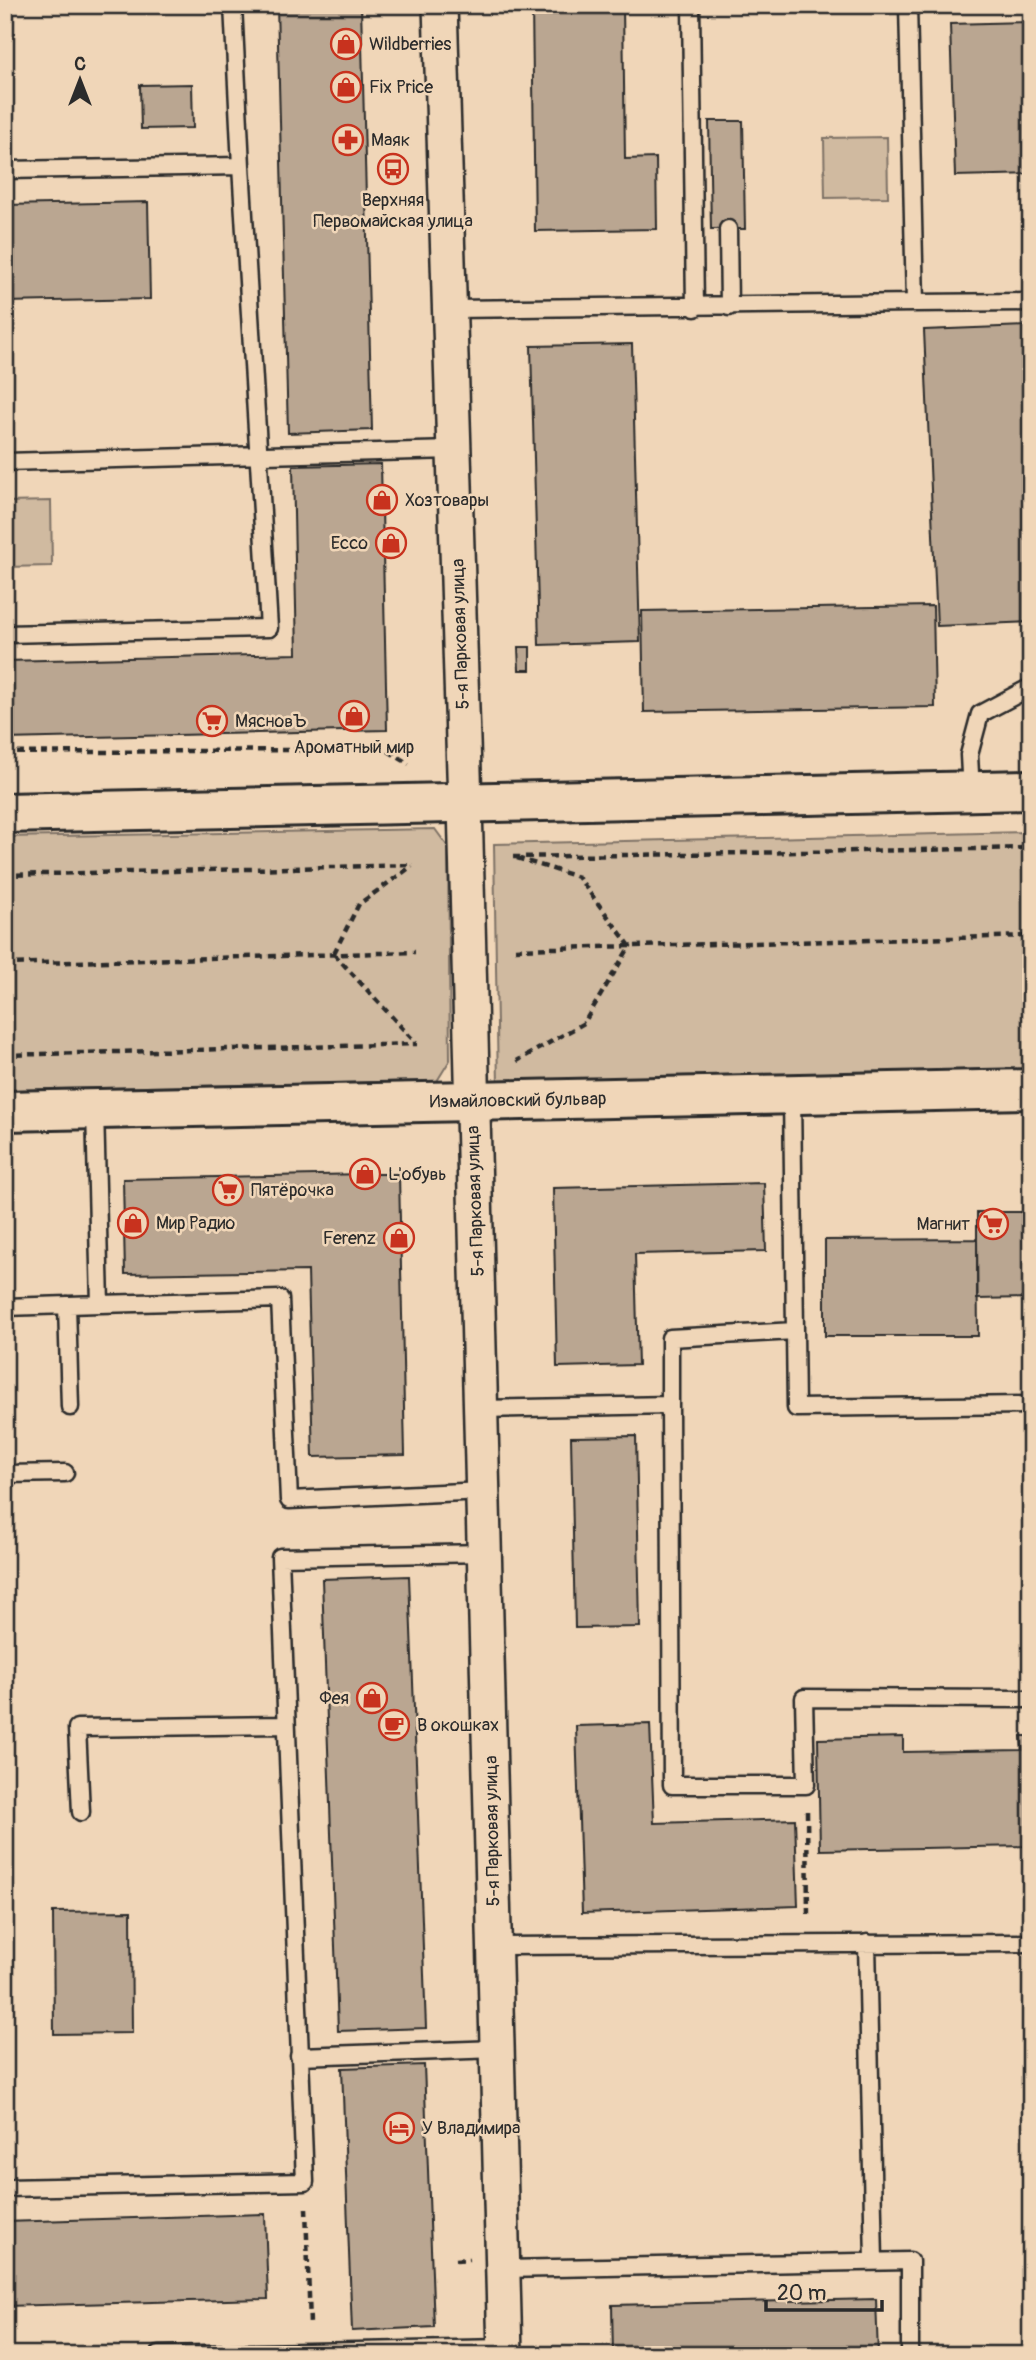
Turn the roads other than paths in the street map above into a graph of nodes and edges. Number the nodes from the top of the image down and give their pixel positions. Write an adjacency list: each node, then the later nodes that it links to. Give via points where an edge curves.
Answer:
1 (233, 5): 5 (lane)
2 (440, 5): 12 (street, 5-я Парковая улица)
3 (691, 5): 11 (lane)
4 (908, 5): 9 (lane)
5 (241, 166): 6 (lane); 14 (lane)
6 (5, 170)
7 (728, 229): 10 (lane)
8 (1031, 302): 9 (lane)
9 (915, 303): 10 (lane)
10 (730, 307): 11 (lane)
11 (695, 308): 12 (lane)
12 (451, 309): 13 (street, 5-я Парковая улица)
13 (454, 450): 14 (lane); 20 (street, 5-я Парковая улица)
14 (258, 454): 15 (lane); 16 (lane, via 268,628)
15 (5, 462)
16 (5, 634)
17 (1031, 687): 19 (lane, via 980,715 969,755)
18 (1031, 790): 19 (street)
19 (971, 792): 20 (street)
20 (465, 804): 21 (street); 24 (street, 5-я Парковая улица)
21 (5, 813)
22 (1031, 1089): 23 (street, Измайловский бульвар)
23 (792, 1096): 24 (street, Измайловский бульвар); 30 (lane)
24 (472, 1101): 25 (street, Измайловский бульвар); 34 (street, 5-я Парковая улица)
25 (95, 1110): 26 (street, Измайловский бульвар); 27 (lane)
26 (5, 1111)
27 (100, 1304): 28 (lane); 37 (lane, via 280,1299 289,1500)
28 (67, 1305): 29 (lane); 33 (lane)
29 (5, 1307)
30 (795, 1331): 31 (lane, via 670,1338); 32 (lane, via 796,1408)
31 (670, 1405): 34 (lane); 39 (lane, via 672,1785 806,1785 804,1698)
32 (1031, 1405)
33 (70, 1407)
34 (481, 1409): 37 (street, 5-я Парковая улица)
35 (65, 1473): 36 (lane)
36 (5, 1474)
37 (484, 1491): 38 (street, 5-я Парковая улица)
38 (485, 1553): 40 (lane, via 280,1557); 44 (street, 5-я Парковая улица)
39 (1031, 1699)
40 (286, 1725): 41 (lane, via 77,1728); 46 (lane)
41 (81, 1812)
42 (867, 1943): 43 (lane); 44 (lane); 48 (lane)
43 (1031, 1943)
44 (495, 1946): 45 (street, 5-я Парковая улица)
45 (498, 2049): 46 (lane); 49 (street, 5-я Парковая улица)
46 (299, 2056): 47 (lane, via 304,2182)
47 (5, 2188)
48 (874, 2261): 49 (lane); 52 (lane, via 910,2261)
49 (503, 2269): 50 (street, 5-я Парковая улица)
50 (505, 2351): 51 (lane)
51 (159, 2355)
52 (910, 2355)

